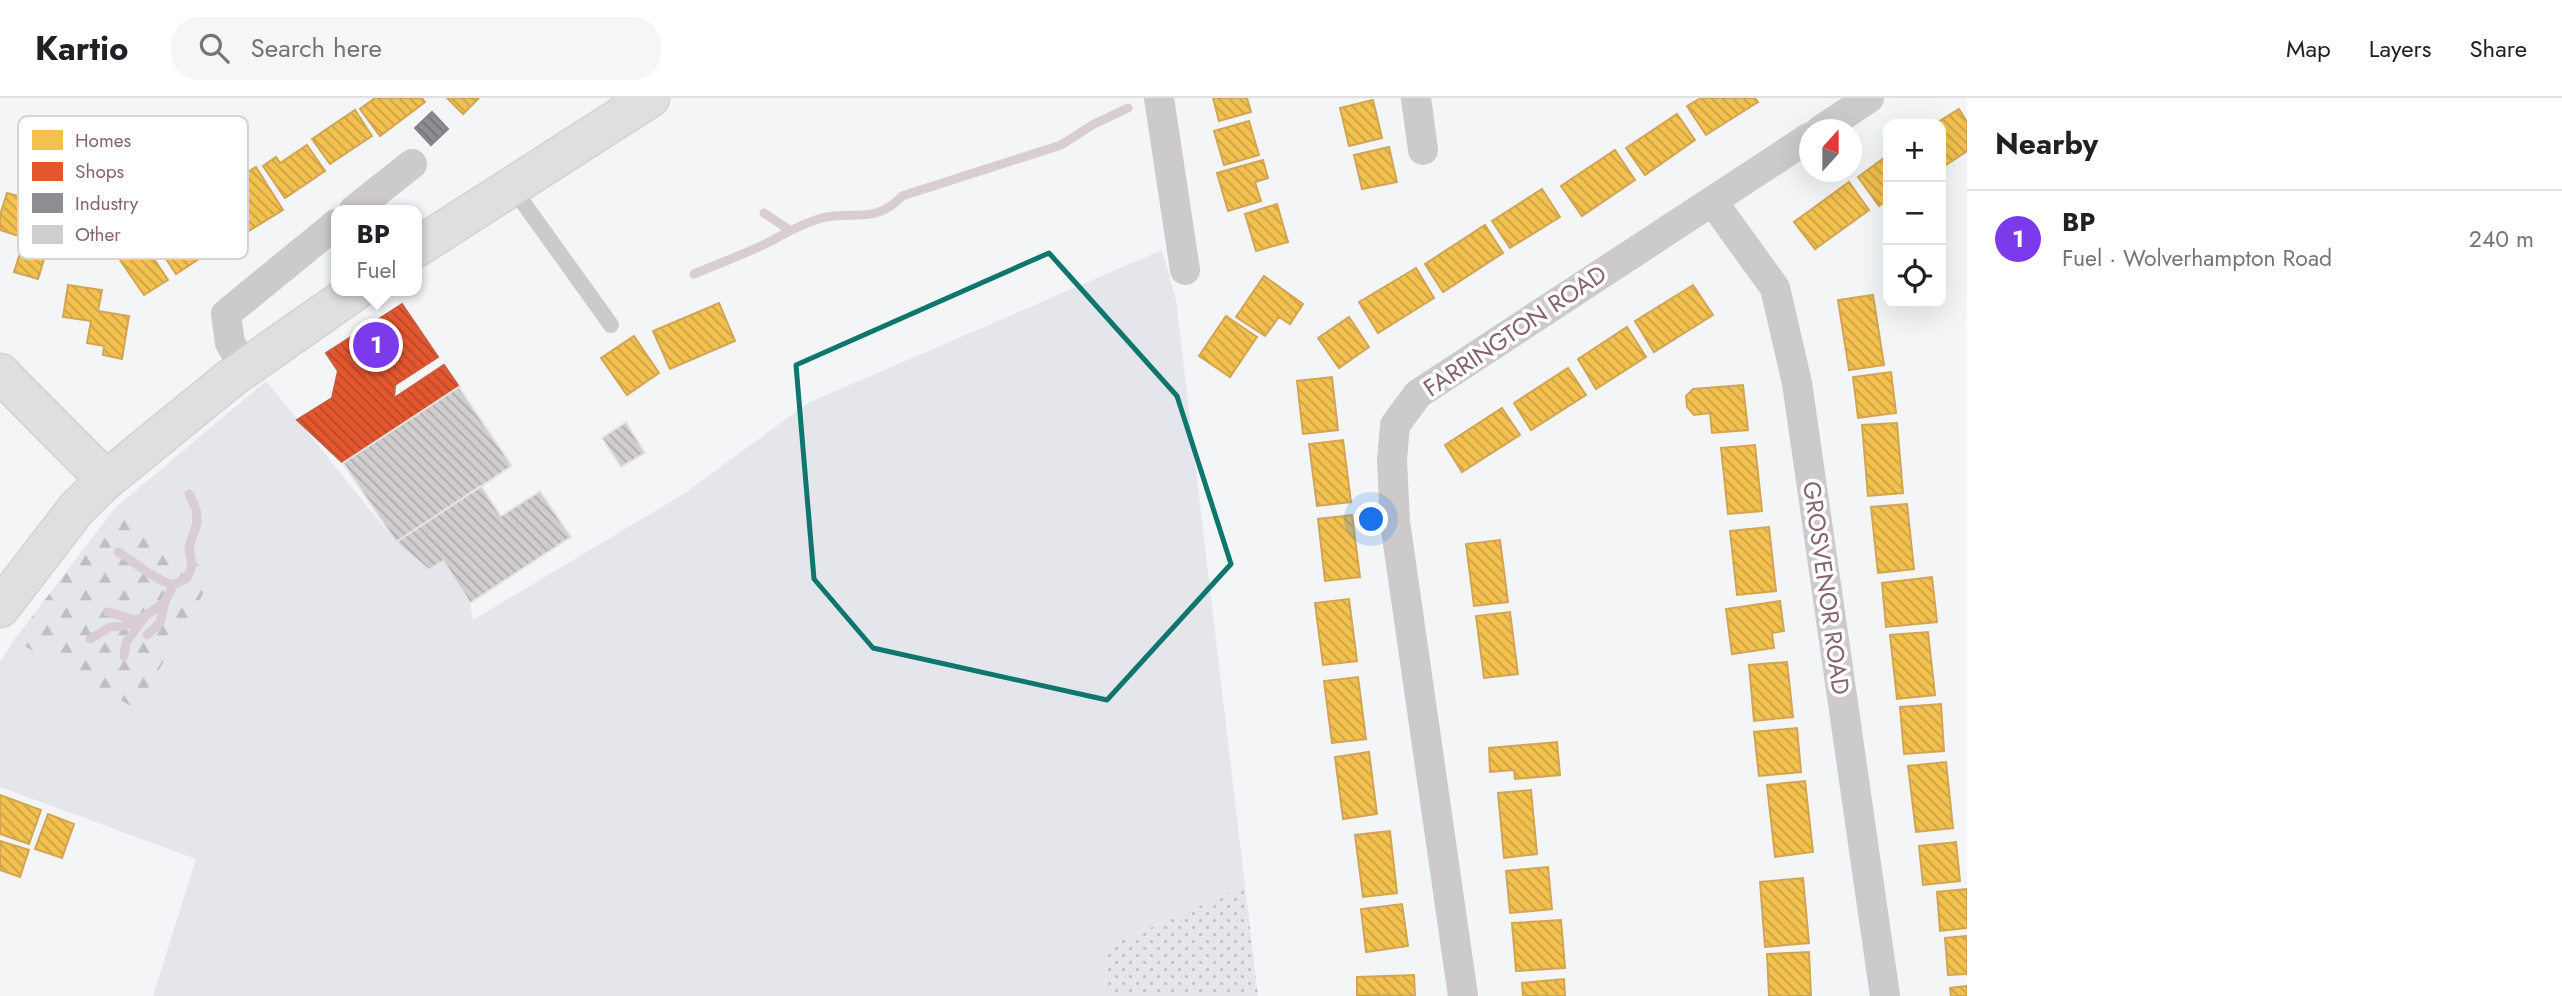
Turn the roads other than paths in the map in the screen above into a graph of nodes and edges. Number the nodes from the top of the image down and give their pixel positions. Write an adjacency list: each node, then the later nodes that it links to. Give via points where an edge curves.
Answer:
1 (650, 98): 9 (main road)
2 (1159, 98): 14 (street)
3 (1416, 98): 7 (street)
4 (1869, 98): 5 (street)
5 (1838, 119)
6 (1799, 144): 10 (street, FARRINGTON ROAD)
7 (1423, 150)
8 (412, 164): 11 (street)
9 (512, 187): 13 (main road); 16 (lane)
10 (1713, 202): 21 (street, FARRINGTON ROAD, via 1418,394 1395,425 1395,522); 22 (street, GROSVENOR ROAD, via 1775,288 1781,306 1797,383)
11 (360, 205)
12 (331, 229): 17 (street, via 226,314 230,343)
13 (422, 244)
14 (1185, 270)
15 (348, 296): 17 (main road)
16 (611, 325)
17 (245, 368): 19 (main road)
18 (0, 373): 19 (main road)
19 (106, 480): 20 (main road, via 77,508)
20 (0, 608)
21 (1464, 996)
22 (1885, 996)

